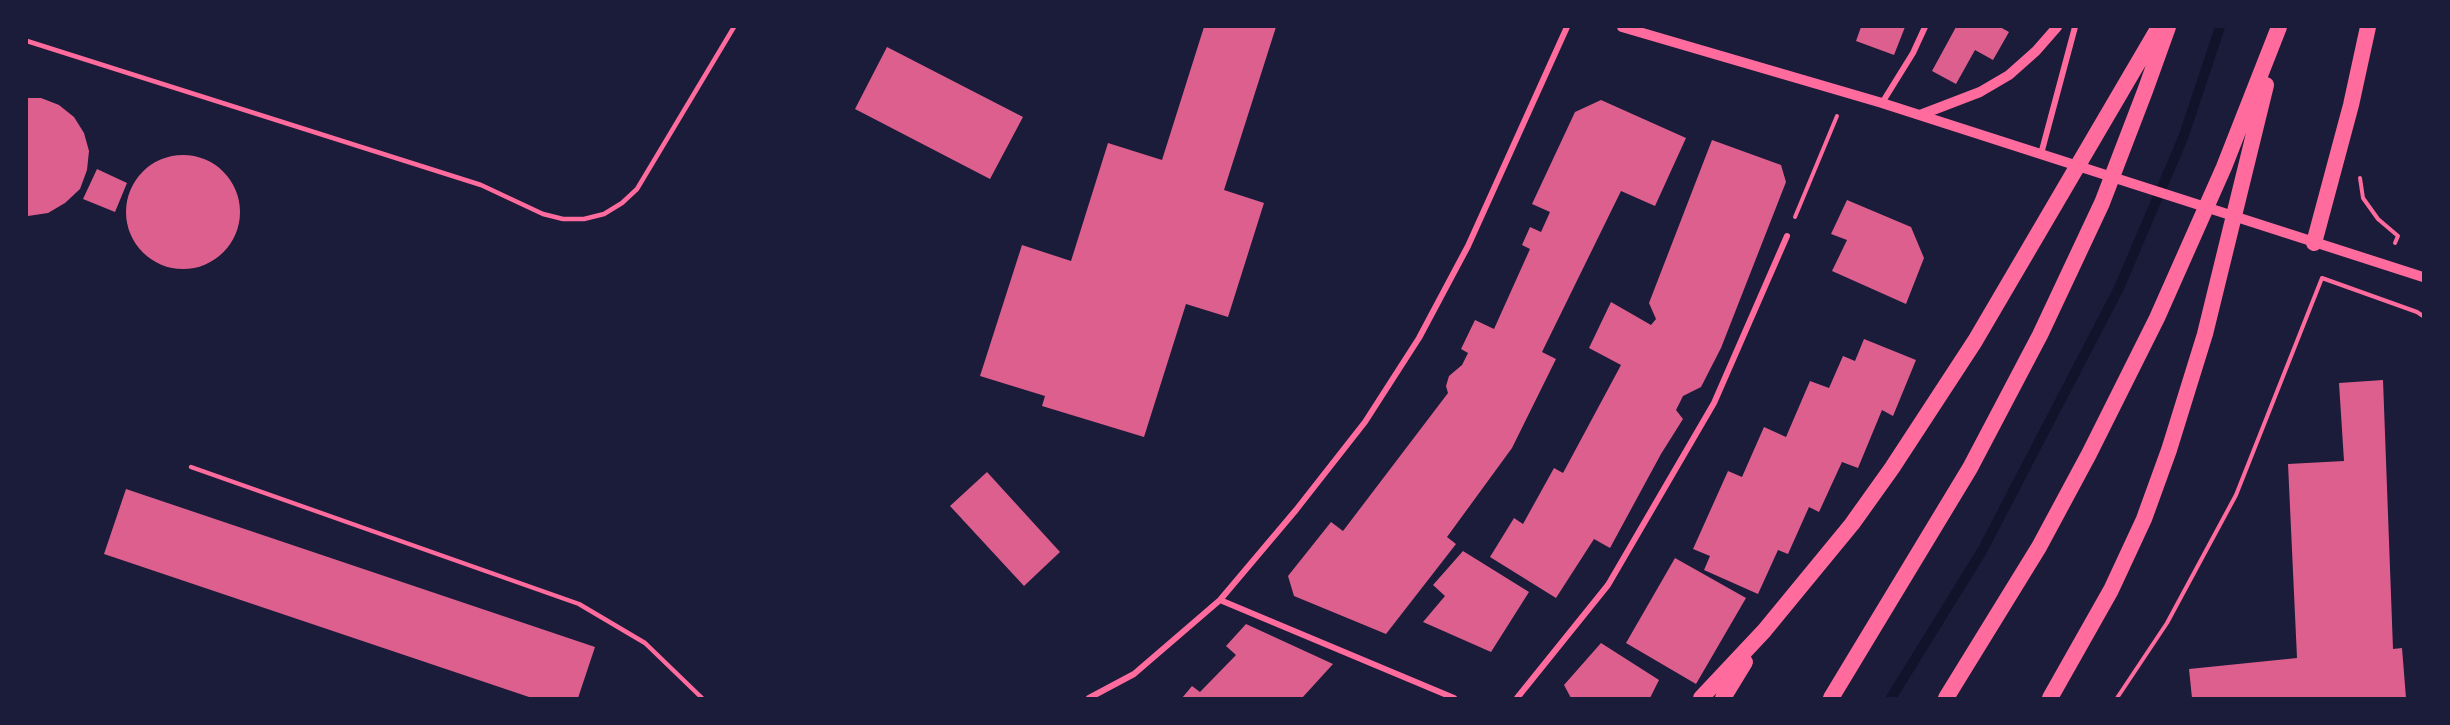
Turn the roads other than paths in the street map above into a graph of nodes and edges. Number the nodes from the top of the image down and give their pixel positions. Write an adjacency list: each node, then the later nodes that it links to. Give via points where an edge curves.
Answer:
1 (734, 27): 11 (lane, via 637,189 604,214 584,219 543,214 481,185)
2 (1567, 27): 19 (street, via 1468,246 1419,338 1365,422)
3 (1622, 27): 12 (street)
4 (1925, 27): 12 (street)
5 (2057, 27): 13 (street, via 2010,75 1980,93)
6 (2075, 27): 14 (street)
7 (2159, 27): 20 (highway, via 1950,380 1852,524)
8 (2168, 27): 27 (highway, via 2102,203 2040,335 1970,468)
9 (2279, 27): 28 (highway, via 2224,167 2152,328 2039,547); 29 (highway, via 2205,334 2169,450 2144,519 2111,590)
10 (2368, 27): 16 (highway)
11 (27, 41)
12 (1882, 103): 13 (street)
13 (1920, 115): 14 (street)
14 (2041, 154): 16 (street)
15 (1787, 236): 24 (street, via 1714,403 1608,585)
16 (2314, 243): 17 (street)
17 (2423, 277)
18 (191, 467): 21 (lane, via 579,604 645,643)
19 (1220, 600): 22 (street, via 1134,674); 23 (street)
20 (1764, 631): 25 (highway); 26 (highway)
21 (702, 698)
22 (1089, 698)
23 (1454, 698)
24 (1517, 698)
25 (1701, 698)
26 (1724, 698)
27 (1831, 698)
28 (1946, 698)
29 (2050, 698)

